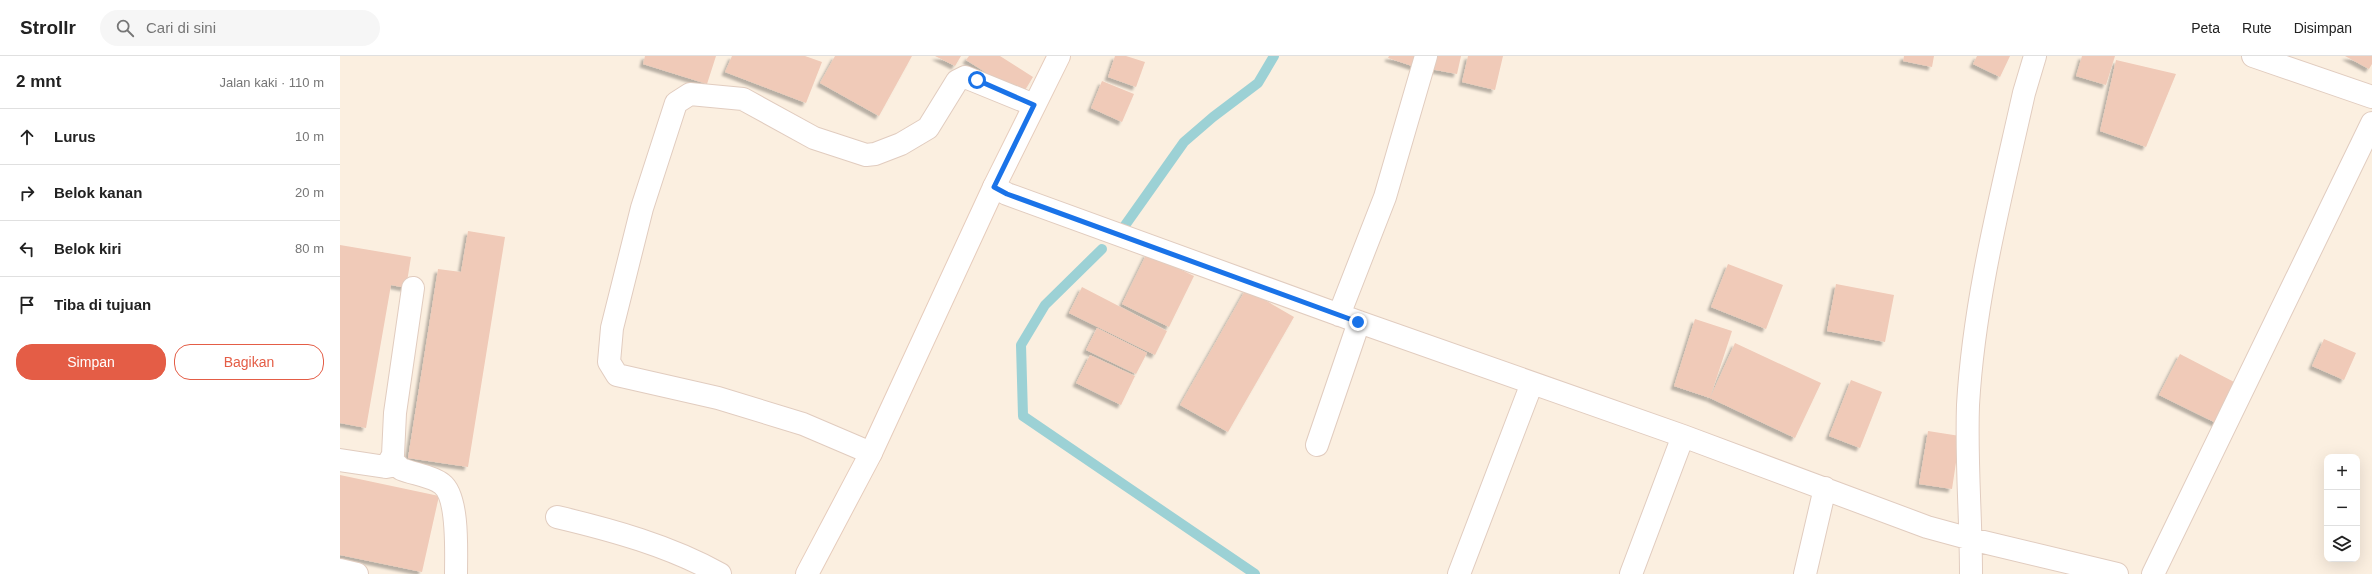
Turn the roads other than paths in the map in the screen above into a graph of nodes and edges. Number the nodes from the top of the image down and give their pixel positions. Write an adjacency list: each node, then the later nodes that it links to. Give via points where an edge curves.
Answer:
1 (1059, 56): 6 (street)
2 (1426, 56): 10 (street)
3 (2035, 56): 19 (street, via 2020,108 1975,327 1968,405 1967,484)
4 (2253, 56): 5 (street)
5 (2372, 97)
6 (1034, 105): 8 (street); 14 (street, via 965,77 957,81 928,128 901,144 866,155 814,138 743,99 690,94 676,103 642,208 612,328 609,362 613,372 718,398 803,424)
7 (2372, 123): 30 (street)
8 (994, 187): 10 (street, via 1007,194); 14 (street)
9 (413, 288): 16 (street, via 395,413 393,455)
10 (1349, 319): 11 (street); 13 (street)
11 (1532, 383): 12 (street); 25 (street)
12 (1683, 436): 17 (street); 26 (street)
13 (1317, 445)
14 (871, 453): 24 (street)
15 (340, 460): 16 (street)
16 (386, 467): 22 (street, via 397,465 401,469 439,482 450,492)
17 (1825, 488): 19 (street, via 1927,527); 27 (street)
18 (557, 517): 23 (street, via 608,529)
19 (1971, 540): 28 (street); 29 (street)
20 (340, 570): 21 (street)
21 (357, 574)
22 (456, 574)
23 (720, 574)
24 (807, 574)
25 (1459, 574)
26 (1631, 574)
27 (1805, 574)
28 (1971, 574)
29 (2117, 574)
30 (2153, 574)

